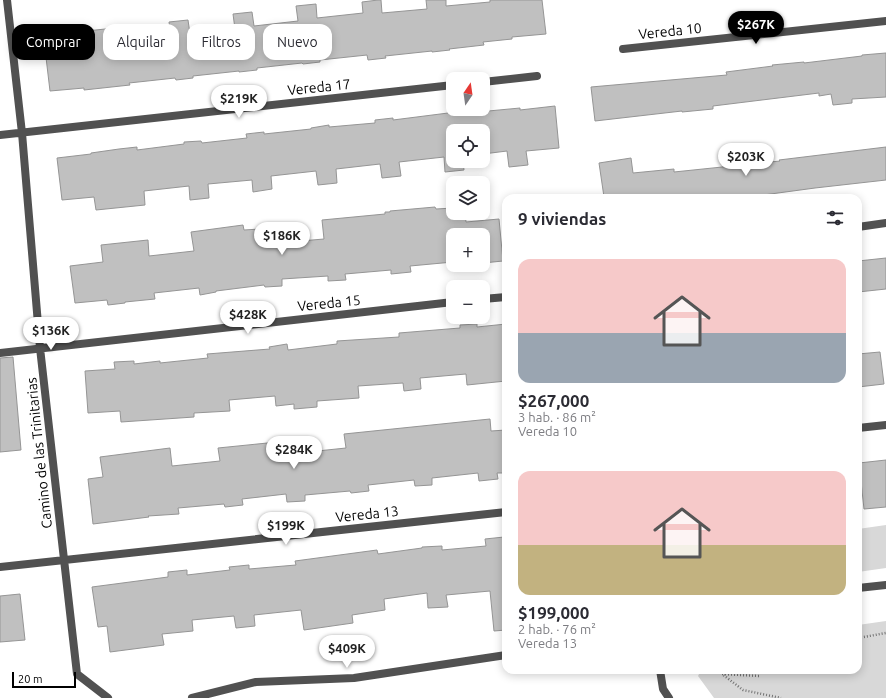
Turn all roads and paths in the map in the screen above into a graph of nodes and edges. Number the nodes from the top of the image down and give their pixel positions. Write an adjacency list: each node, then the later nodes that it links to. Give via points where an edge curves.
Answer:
1 (7, 0): 7 (street, Camino de las Trinitarias)
2 (886, 21): 3 (street, Vereda 10)
3 (624, 49)
4 (537, 76): 5 (street)
5 (490, 81)
6 (446, 86): 7 (street, Vereda 17)
7 (22, 133): 8 (street, Vereda 17); 14 (street, Camino de las Trinitarias)
8 (0, 136)
9 (886, 224): 10 (street)
10 (862, 226)
11 (502, 297): 12 (street)
12 (490, 298)
13 (446, 303): 14 (street, Vereda 15)
14 (40, 348): 15 (street, Vereda 15); 19 (street, Camino de las Trinitarias)
15 (0, 353)
16 (886, 425): 17 (street)
17 (862, 428)
18 (502, 512): 19 (street, Vereda 13)
19 (64, 560): 20 (street, Vereda 13); 29 (street, Camino de las Trinitarias, via 77,674)
20 (0, 567)
21 (886, 585): 22 (street)
22 (862, 588)
23 (886, 634): 24 (path)
24 (862, 637)
25 (502, 656): 30 (street, via 354,678 256,682)
26 (660, 674): 31 (street, via 662,689)
27 (722, 674): 28 (path); 32 (path, via 743,690)
28 (759, 676)
29 (108, 698)
30 (192, 698)
31 (669, 698)
32 (781, 698)

